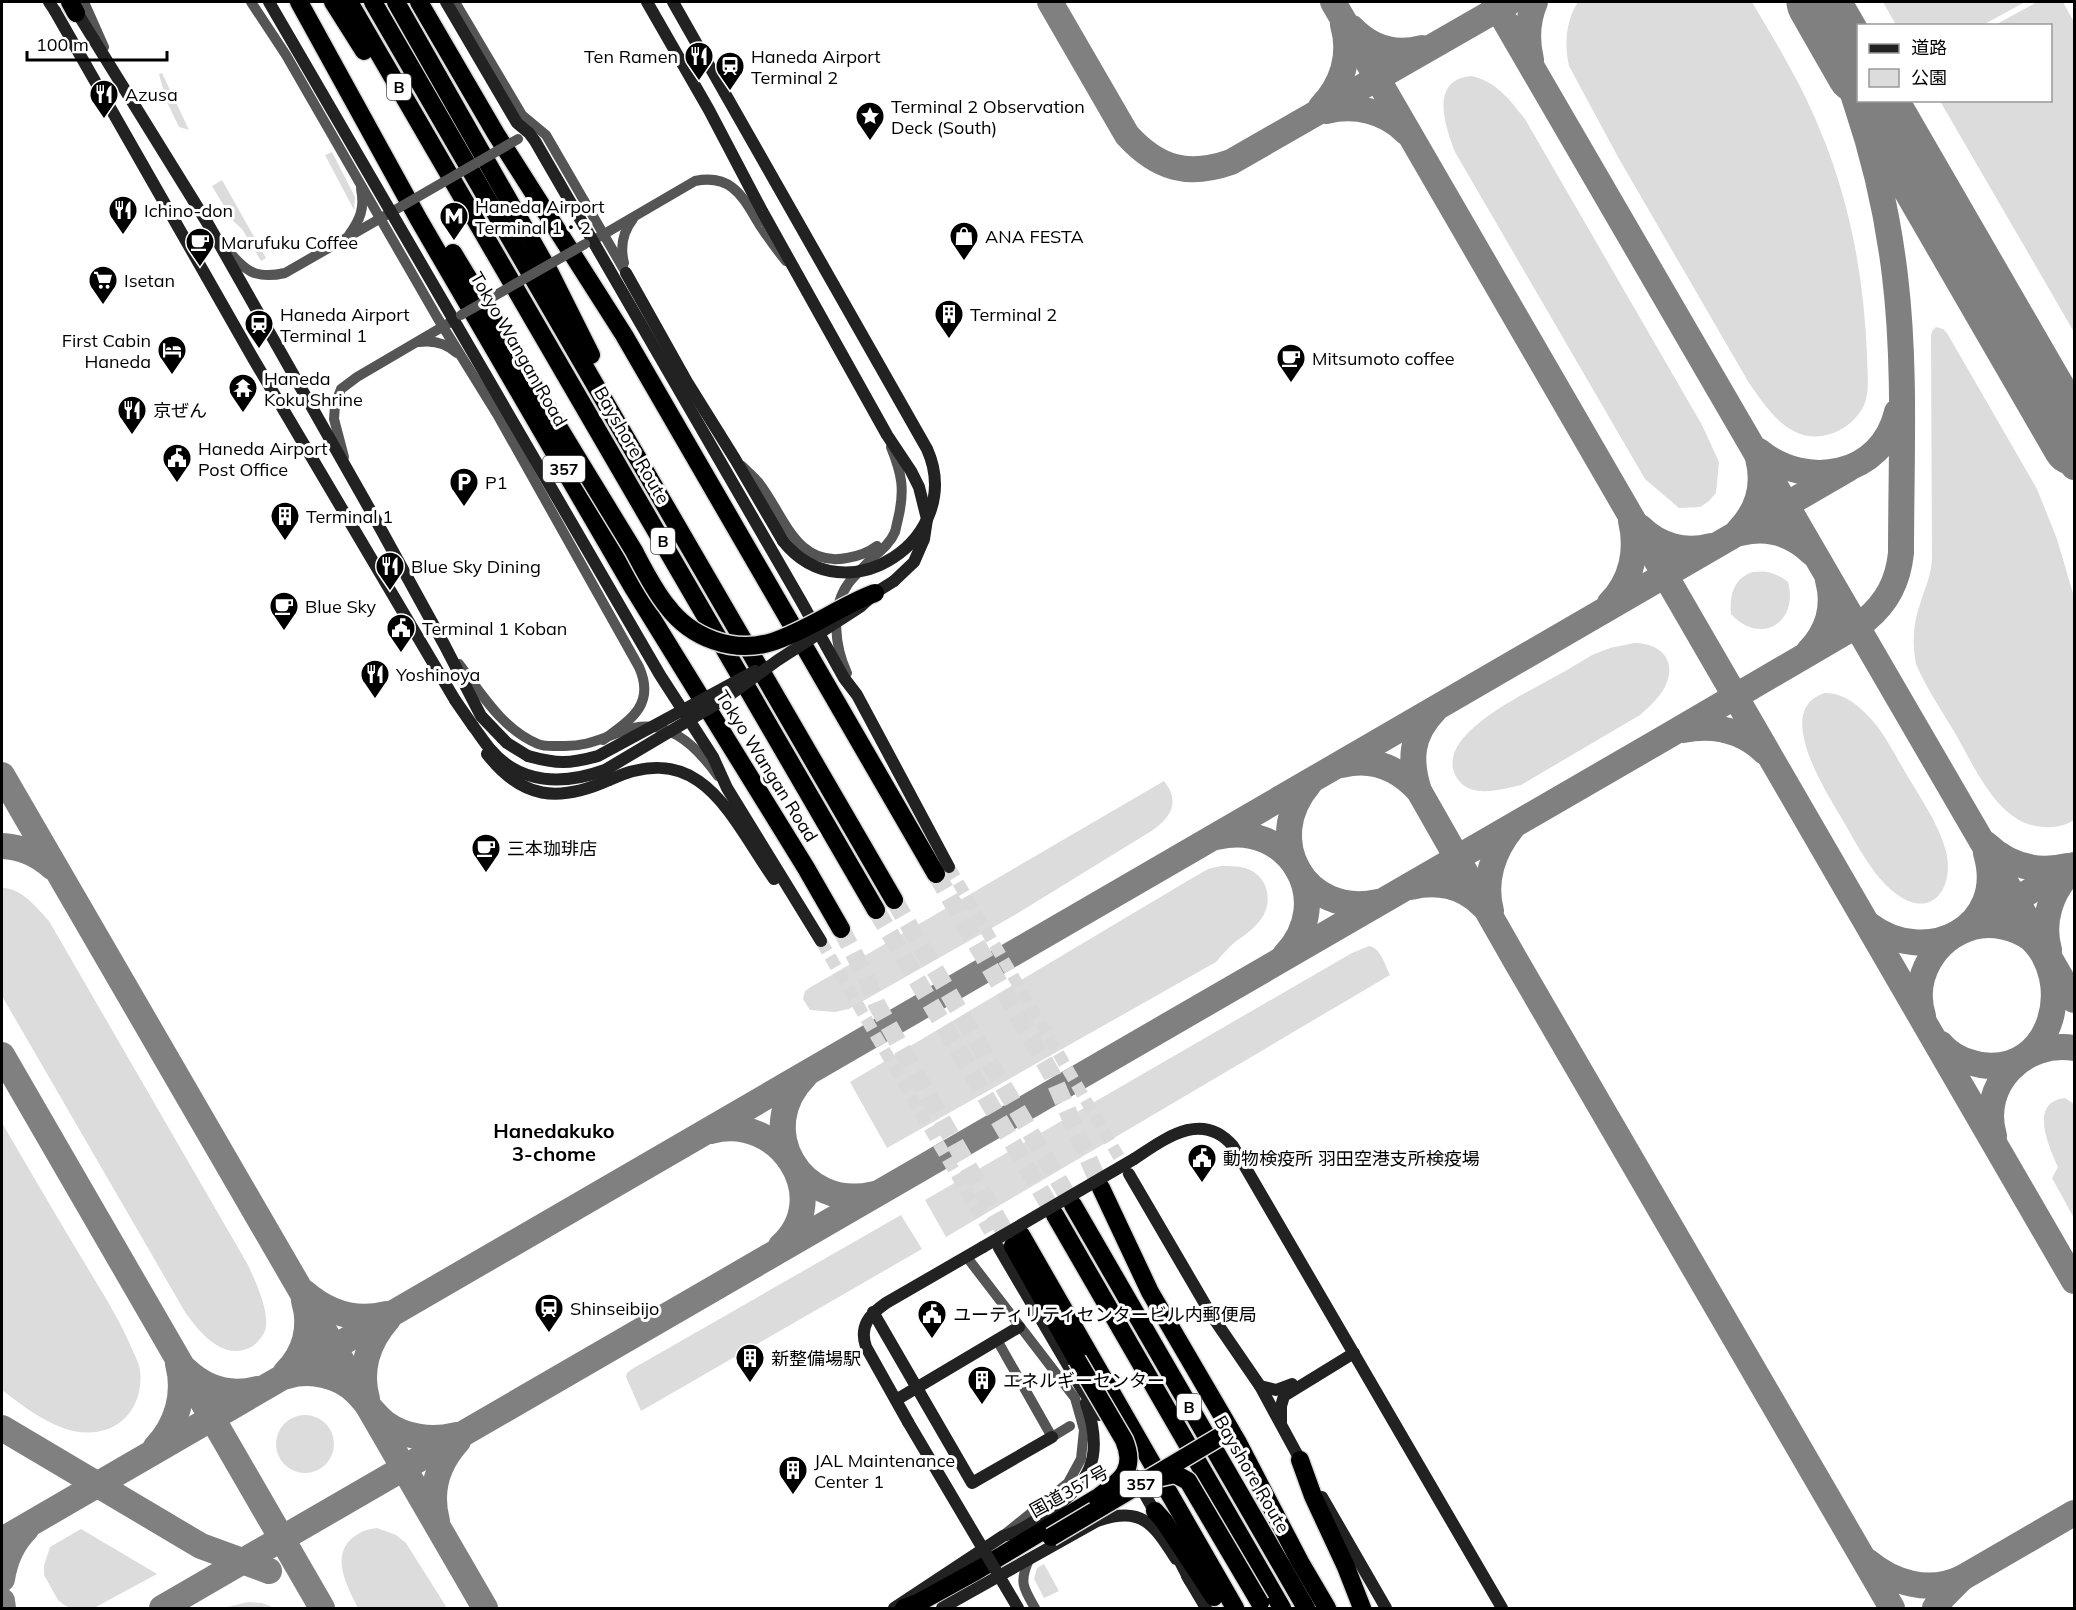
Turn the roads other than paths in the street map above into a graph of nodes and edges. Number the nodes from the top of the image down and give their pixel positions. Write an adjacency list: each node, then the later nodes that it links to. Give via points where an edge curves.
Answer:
1 (252, 2): 17 (street)
2 (269, 2): 18 (street)
3 (298, 2): 15 (highway, Tokyo Wangan Road / 357)
4 (333, 2): 16 (highway, via 428,152)
5 (349, 2): 16 (highway, Bayshore Route / B)
6 (373, 2): 32 (highway, Bayshore Route / B)
7 (396, 2): 32 (highway, via 671,492)
8 (419, 2): 40 (highway, via 507,154 630,345)
9 (446, 2): 14 (street)
10 (455, 2): 22 (street, via 522,115 546,135)
11 (647, 2): 24 (street)
12 (673, 2): 29 (street, bridge, via 927,448 935,472 935,499 924,526 903,550 864,570 826,571 792,553)
13 (65, 4): 20 (street, via 111,64); 37 (street, bridge, via 254,360)
14 (524, 136): 18 (street, bridge); 22 (street)
15 (389, 164): 33 (highway, bridge, via 428,213 489,310 666,606 688,627 710,640 742,647 773,642); 43 (highway, Tokyo Wangan Road / 357, via 632,586)
16 (449, 173): 42 (highway, Bayshore Route / B)
17 (360, 183): 18 (street); 21 (street, via 361,217)
18 (392, 212): 21 (street); 25 (street)
19 (638, 214): 22 (street); 23 (street, via 622,239); 24 (street, via 695,181 721,181 739,192 771,243)
20 (207, 224): 21 (street, via 250,273 274,276); 30 (street)
21 (346, 239)
22 (594, 240): 23 (street); 25 (street, bridge); 36 (street)
23 (626, 273): 29 (street)
24 (798, 276): 28 (street)
25 (453, 320): 26 (street); 27 (street); 39 (street, via 712,757)
26 (416, 343): 27 (street, via 437,342); 30 (street, via 341,389 334,419)
27 (461, 357): 38 (street, via 643,675 645,692 636,714)
28 (887, 435): 31 (street, via 902,480 903,497); 33 (street, bridge, via 912,471 927,519 914,562 894,582)
29 (735, 459): 31 (street, via 758,482 799,544 810,553 840,560 868,553)
30 (350, 475): 34 (street)
31 (897, 520): 36 (street, via 890,541 848,584 841,599 836,631 838,651)
32 (698, 561): 41 (highway, Bayshore Route / B)
33 (875, 593): 35 (street, bridge)
34 (446, 646): 35 (street, bridge, via 481,716 507,743 548,762 572,763 598,756); 38 (street, via 496,714 525,737 541,746)
35 (778, 660): 37 (street, bridge, via 678,728 605,770 581,778 554,780 522,772 495,754)
36 (857, 695): 40 (street)
37 (473, 726): 44 (street, bridge, via 497,768 532,790 572,794 634,770 661,768 683,773 703,784 724,803 782,891)
38 (603, 740): 39 (street, via 636,727 654,727 680,735 705,758)
39 (726, 788): 44 (street)
40 (943, 870)
41 (894, 900)
42 (876, 910)
43 (841, 929)
44 (814, 930): 45 (street)
45 (821, 941)
46 (1129, 1174): 57 (street, via 1212,1316)
47 (1101, 1188): 62 (highway, via 1150,1292)
48 (1073, 1205): 83 (highway, Bayshore Route / B)
49 (1055, 1215): 82 (highway, B)
50 (1010, 1242): 56 (street); 66 (highway, 357, bridge, via 1124,1440 1129,1455 1125,1474); 81 (highway)
51 (966, 1256): 52 (street); 53 (street); 55 (street, bridge, via 1185,1130 1209,1129 1222,1135 1238,1153)
52 (873, 1312): 58 (street); 59 (street, via 863,1339)
53 (1019, 1327): 54 (street); 69 (street, via 1075,1398 1081,1413 1084,1446 1068,1483)
54 (997, 1340): 58 (street); 63 (street)
55 (1353, 1351): 57 (street, via 1280,1390); 61 (street, via 1284,1396); 87 (street)
56 (1080, 1386): 67 (street); 69 (street, via 1095,1442 1086,1476 1071,1497 1017,1532)
57 (1260, 1386): 61 (street)
58 (916, 1388): 59 (street); 63 (street, via 972,1483)
59 (896, 1400): 77 (street, bridge)
60 (1070, 1426): 63 (street)
61 (1282, 1427): 64 (street)
62 (1229, 1428): 65 (highway, 国道357号 / 357, bridge); 66 (highway, 国道357号 / 357, bridge, via 1217,1430); 84 (highway)
63 (1052, 1437)
64 (1300, 1460): 85 (highway); 86 (street)
65 (1131, 1490): 68 (highway, 国道357号 / 357, bridge); 72 (highway, bridge, via 1170,1474 1188,1481)
66 (1097, 1498): 68 (highway, 国道357号 / 357)
67 (1155, 1511): 71 (street); 80 (highway)
68 (1049, 1532): 74 (highway, 国道357号 / 357); 75 (highway, 国道357号 / 357)
69 (1003, 1536): 73 (street)
70 (1028, 1562): 71 (street, via 1097,1521 1128,1515 1145,1520 1156,1529); 76 (street); 78 (street, via 1022,1574 1023,1587)
71 (1190, 1581): 79 (street)
72 (1262, 1606)
73 (894, 1608)
74 (904, 1608)
75 (925, 1608)
76 (942, 1608)
77 (1018, 1608)
78 (1035, 1608)
79 (1206, 1608)
80 (1221, 1608)
81 (1234, 1608)
82 (1282, 1608)
83 (1306, 1608)
84 (1327, 1608)
85 (1362, 1608)
86 (1386, 1608)
87 (1502, 1608)

